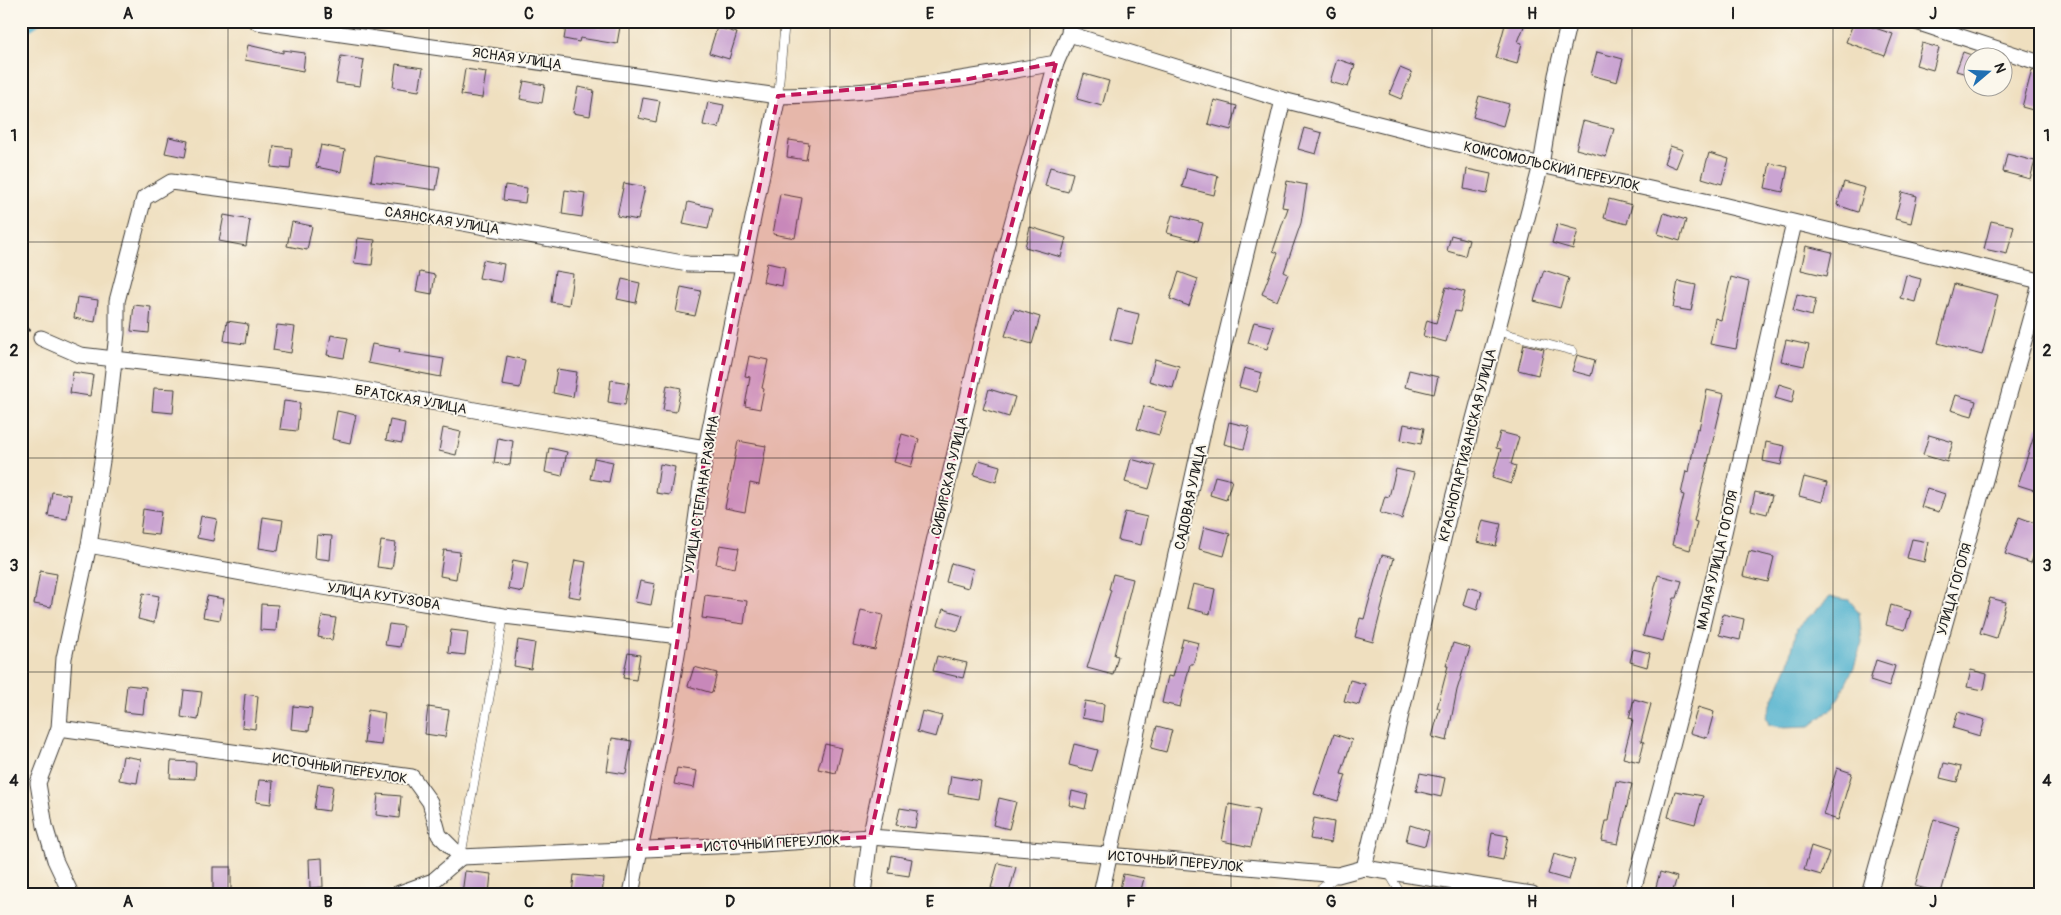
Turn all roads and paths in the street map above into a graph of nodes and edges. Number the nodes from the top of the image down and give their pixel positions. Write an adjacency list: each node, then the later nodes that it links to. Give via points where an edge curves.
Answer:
1 (785, 21): 8 (lane)
2 (1569, 21): 10 (street, КРАСНОПАРТИЗАНСКАЯ УЛИЦА)
3 (1913, 21): 7 (street)
4 (257, 22): 8 (street, ЯСНАЯ УЛИЦА)
5 (1069, 28): 6 (street, СИБИРСКАЯ УЛИЦА); 9 (street, КОМСОМОЛЬСКИЙ ПЕРЕУЛОК)
6 (1056, 63): 8 (street, ЯСНАЯ УЛИЦА, via 963,80 814,96); 23 (street, СИБИРСКАЯ УЛИЦА, via 990,304)
7 (2040, 63)
8 (778, 96): 12 (street, УЛИЦА СТЕПАНА РАЗИНА)
9 (1283, 100): 10 (street, КОМСОМОЛЬСКИЙ ПЕРЕУЛОК); 25 (street, САДОВАЯ УЛИЦА, via 1208,414)
10 (1541, 165): 11 (street, КОМСОМОЛЬСКИЙ ПЕРЕУЛОК); 14 (street, КРАСНОПАРТИЗАНСКАЯ УЛИЦА)
11 (1794, 224): 13 (street, КОМСОМОЛЬСКИЙ ПЕРЕУЛОК); 39 (street, МАЛАЯ УЛИЦА ГОГОЛЯ, via 1678,724)
12 (743, 265): 17 (street, САЯНСКАЯ УЛИЦА, via 688,264 408,213 171,182 144,198 118,301); 18 (street, УЛИЦА СТЕПАНА РАЗИНА)
13 (2040, 282): 40 (street, УЛИЦА ГОГОЛЯ)
14 (1496, 330): 16 (lane); 27 (street, КРАСНОПАРТИЗАНСКАЯ УЛИЦА, via 1448,515)
15 (41, 338): 17 (street, БРАТСКАЯ УЛИЦА, via 80,355)
16 (1573, 351)
17 (114, 359): 18 (street, БРАТСКАЯ УЛИЦА, via 331,384); 19 (street)
18 (706, 448): 21 (street, УЛИЦА СТЕПАНА РАЗИНА)
19 (89, 546): 20 (street, УЛИЦА КУТУЗОВА); 22 (street, via 64,658)
20 (504, 616): 21 (street, УЛИЦА КУТУЗОВА); 26 (lane)
21 (680, 636): 24 (street, УЛИЦА СТЕПАНА РАЗИНА, via 651,798)
22 (60, 728): 26 (street, ИСТОЧНЫЙ ПЕРЕУЛОК, via 412,777 430,802 439,835); 31 (street, via 38,784 54,860)
23 (870, 837): 24 (street, ИСТОЧНЫЙ ПЕРЕУЛОК); 25 (street, ИСТОЧНЫЙ ПЕРЕУЛОК); 34 (street, СИБИРСКАЯ УЛИЦА)
24 (638, 849): 26 (street, ИСТОЧНЫЙ ПЕРЕУЛОК); 33 (street, УЛИЦА СТЕПАНА РАЗИНА)
25 (1109, 855): 29 (street, ИСТОЧНЫЙ ПЕРЕУЛОК); 35 (street, САДОВАЯ УЛИЦА)
26 (461, 858): 30 (street)
27 (1364, 868): 28 (street, ИСТОЧНЫЙ ПЕРЕУЛОК); 29 (street, ИСТОЧНЫЙ ПЕРЕУЛОК)
28 (1388, 871): 37 (lane); 38 (street, ИСТОЧНЫЙ ПЕРЕУЛОК)
29 (1338, 875): 36 (lane)
30 (432, 887): 32 (street)
31 (71, 894)
32 (397, 894)
33 (631, 894)
34 (862, 894)
35 (1101, 894)
36 (1314, 894)
37 (1401, 894)
38 (1532, 894)
39 (1632, 894)
40 (1869, 894)

